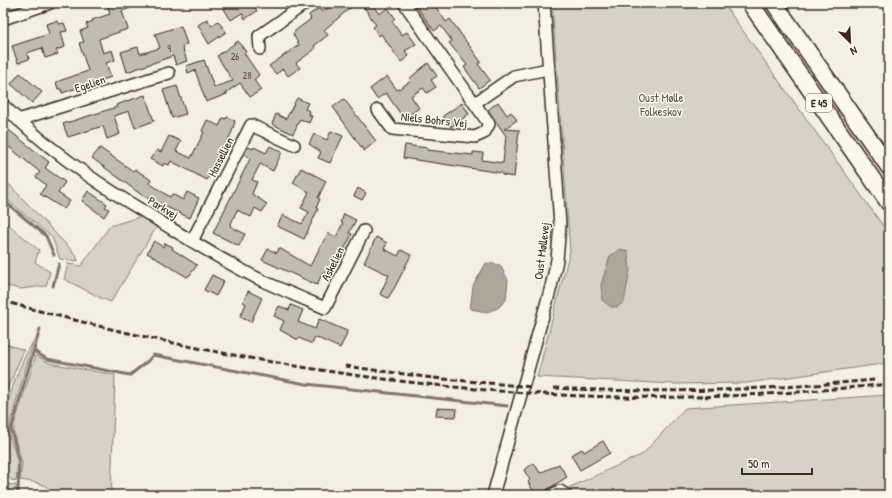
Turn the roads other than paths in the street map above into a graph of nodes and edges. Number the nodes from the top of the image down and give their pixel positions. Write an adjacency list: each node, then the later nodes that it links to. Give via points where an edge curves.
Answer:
1 (50, 3): 7 (street)
2 (306, 3): 8 (street, via 259,36)
3 (404, 3): 11 (street, Niels Bohrs Vej)
4 (544, 3): 9 (street, Oust Møllevej)
5 (750, 3): 17 (highway, E 45)
6 (774, 3): 16 (highway, E 45)
7 (3, 19)
8 (260, 49)
9 (548, 69): 11 (street, Niels Bohrs Vej, via 514,76); 21 (street, Oust Møllevej, via 560,225 556,260 551,287)
10 (168, 73): 14 (street, Egelien)
11 (475, 103): 13 (street, Niels Bohrs Vej, via 489,124 484,133 475,137 392,129)
12 (3, 105): 14 (street, Parkvej)
13 (378, 110)
14 (18, 120): 19 (street, Parkvej, via 71,163 124,200)
15 (294, 145): 19 (street, Hassellien, via 251,125)
16 (889, 167)
17 (889, 203)
18 (364, 231): 20 (street, Askelien)
19 (192, 241): 20 (street, Parkvej, via 260,279)
20 (325, 308)
21 (493, 495)
22 (552, 495): 23 (street, via 560,491)
23 (566, 495)

